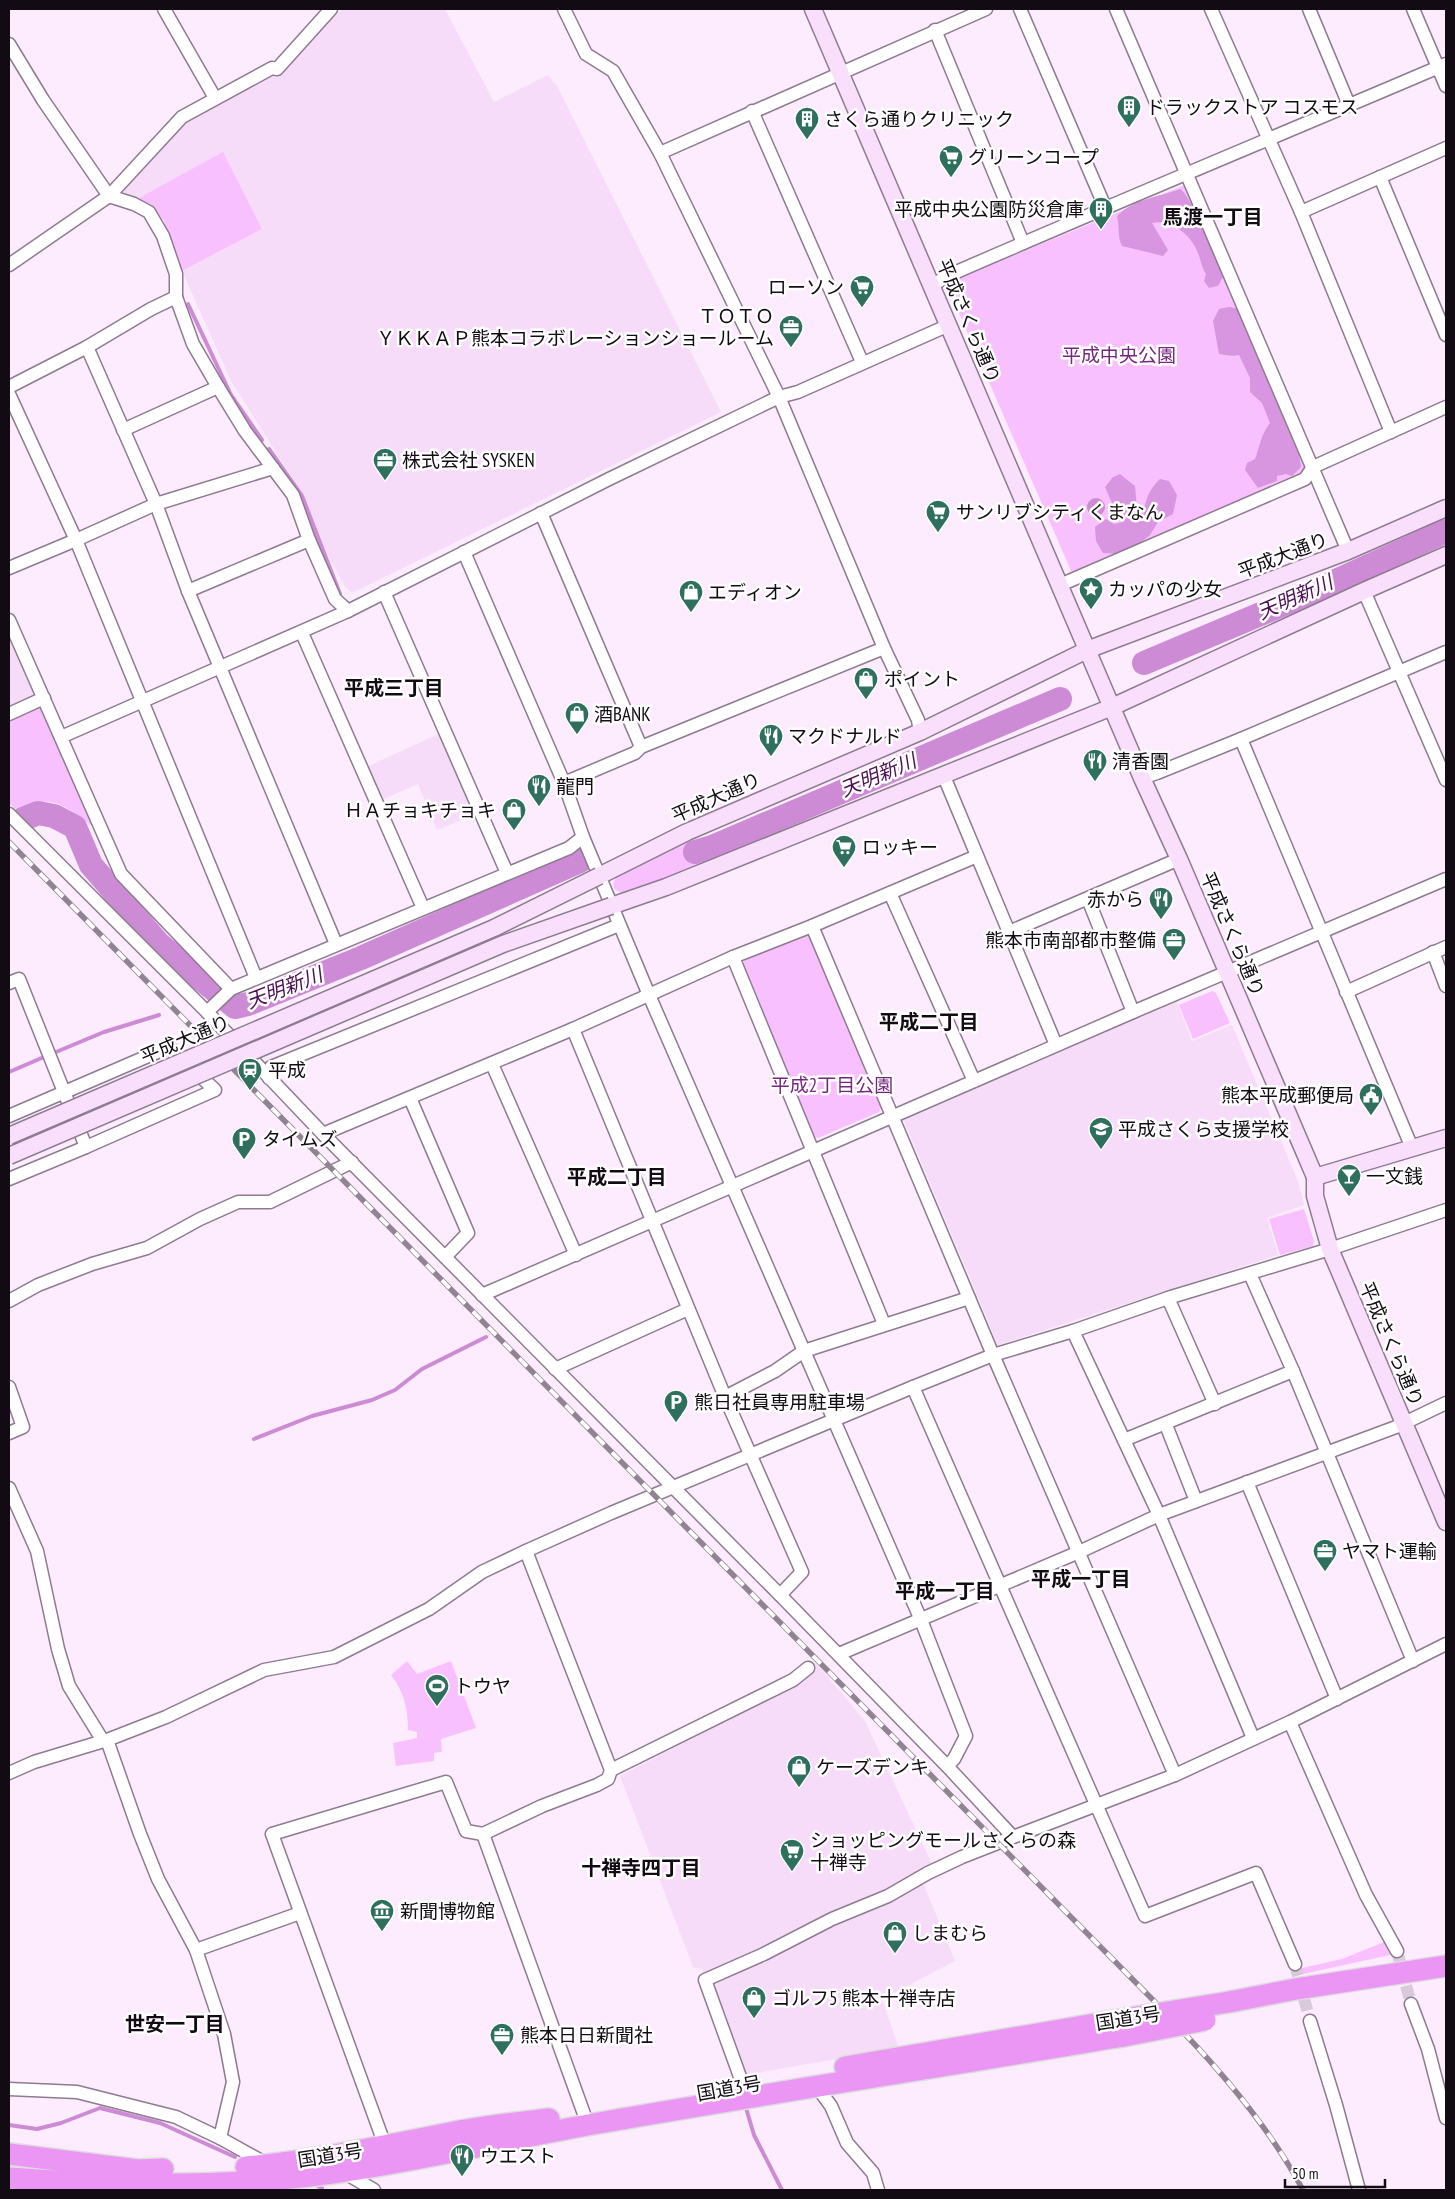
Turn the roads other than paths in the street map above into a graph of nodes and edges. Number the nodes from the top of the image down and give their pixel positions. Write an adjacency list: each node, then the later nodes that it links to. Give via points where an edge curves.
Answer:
1 (164, 9): 16 (street)
2 (331, 9): 16 (street, via 278,69 272,68)
3 (564, 9): 21 (street, via 586,54 613,71)
4 (813, 9): 14 (street, 平成さくら通り)
5 (986, 9): 11 (street)
6 (1020, 9): 25 (street)
7 (1116, 9): 22 (street)
8 (1211, 9): 19 (street)
9 (1309, 9): 17 (street)
10 (1413, 9): 13 (street)
11 (935, 30): 14 (street); 27 (street)
12 (9, 44): 24 (street)
13 (1442, 65): 15 (street); 17 (street)
14 (842, 73): 18 (street); 29 (street, 平成さくら通り)
15 (1446, 86)
16 (215, 98): 24 (street, via 182,117)
17 (1349, 105): 19 (street)
18 (752, 111): 21 (street); 34 (street)
19 (1268, 140): 22 (street); 26 (street)
20 (1446, 148): 23 (street)
21 (660, 153): 38 (street)
22 (1186, 175): 25 (street); 42 (street)
23 (1380, 177): 26 (street); 32 (street)
24 (109, 196): 28 (street); 30 (street, via 149,212 163,236 176,274)
25 (1105, 207): 27 (street)
26 (1301, 212): 41 (street)
27 (1023, 243): 29 (street)
28 (9, 264)
29 (932, 285): 31 (street, 平成さくら通り)
30 (176, 297): 33 (street); 36 (street, via 193,344)
31 (949, 325): 34 (street); 53 (street, 平成さくら通り)
32 (1446, 335)
33 (87, 347): 35 (street); 40 (street)
34 (862, 362): 38 (street)
35 (9, 387)
36 (218, 387): 40 (street); 43 (street)
37 (9, 394): 47 (street)
38 (780, 398): 46 (street); 60 (street)
39 (1446, 406): 41 (street)
40 (123, 430): 44 (street)
41 (1391, 432): 42 (street)
42 (1313, 466): 49 (street); 53 (street, via 1305,479)
43 (273, 468): 44 (street); 48 (street, via 293,494)
44 (156, 504): 47 (street); 55 (street)
45 (1446, 508): 49 (street, 平成大通り)
46 (541, 513): 50 (street); 72 (street)
47 (76, 540): 52 (street); 66 (street)
48 (309, 540): 55 (street); 57 (street, via 334,599)
49 (1348, 551): 61 (street, 平成大通り)
50 (464, 552): 56 (street); 76 (street)
51 (1446, 555): 54 (street, 平成大通り)
52 (9, 568)
53 (1060, 585): 61 (street, 平成さくら通り)
54 (1364, 590): 64 (street); 67 (street, 平成大通り)
55 (188, 591): 63 (street)
56 (384, 592): 57 (street); 81 (street)
57 (348, 611): 59 (street)
58 (9, 620): 65 (street)
59 (302, 633): 63 (street); 87 (street)
60 (884, 648): 69 (street, via 918,720); 72 (street)
61 (1087, 650): 67 (street, 平成さくら通り); 69 (street, 平成大通り)
62 (1446, 652): 64 (street)
63 (220, 667): 66 (street); 92 (street)
64 (1400, 672): 71 (street); 75 (street)
65 (44, 698): 68 (street); 70 (street)
66 (142, 701): 70 (street); 97 (street)
67 (1112, 707): 73 (street, 平成大通り); 74 (street, 平成さくら通り)
68 (9, 714)
69 (920, 732): 82 (street, 平成大通り, via 694,828)
70 (61, 737): 100 (street, via 121,874)
71 (1240, 739): 74 (street); 91 (street)
72 (641, 747): 76 (street, via 636,753)
73 (943, 774): 79 (street); 86 (street, 平成大通り, via 666,887)
74 (1142, 778): 80 (street, 平成さくら通り)
75 (1446, 780)
76 (564, 783): 78 (street)
77 (9, 814): 103 (street)
78 (583, 837): 81 (street, via 569,848); 82 (street)
79 (977, 856): 84 (street); 90 (street)
80 (1179, 859): 85 (street); 96 (street, 平成さくら通り)
81 (507, 873): 87 (street)
82 (599, 876): 86 (street); 115 (street, 平成大通り, bridge, via 494,928)
83 (1446, 879): 91 (street)
84 (890, 893): 89 (street); 109 (street)
85 (1088, 899): 90 (street); 104 (street)
86 (611, 906): 88 (street); 120 (street, 平成大通り, bridge, via 494,948)
87 (423, 908): 92 (street)
88 (619, 925): 102 (street); 108 (street, via 271,1067)
89 (812, 926): 95 (street); 113 (street)
90 (1009, 932): 106 (street)
91 (1321, 932): 96 (street); 101 (street)
92 (336, 944): 97 (street)
93 (1446, 947): 94 (street)
94 (1433, 952): 99 (street); 101 (street)
95 (733, 958): 102 (street); 119 (street)
96 (1227, 973): 104 (street); 122 (street, 平成さくら通り)
97 (256, 978): 100 (street)
98 (9, 983): 110 (street, via 19,979)
99 (1446, 986)
100 (231, 989): 103 (street)
101 (1346, 992): 118 (street)
102 (649, 996): 105 (street); 124 (street)
103 (207, 1012): 108 (street)
104 (1133, 1012): 106 (street)
105 (573, 1029): 107 (street); 126 (street)
106 (1056, 1046): 109 (street)
107 (492, 1064): 111 (street); 128 (street)
108 (269, 1078): 114 (street)
109 (974, 1081): 113 (street)
110 (66, 1092): 112 (street); 117 (street); 117 (street, via 169,1046 215,1090)
111 (410, 1098): 114 (street); 129 (street, via 468,1233)
112 (9, 1116)
113 (893, 1117): 119 (street); 132 (street)
114 (323, 1134): 121 (street)
115 (9, 1136)
116 (1446, 1138): 118 (street)
117 (86, 1147): 123 (street)
118 (1412, 1148): 122 (street)
119 (814, 1152): 124 (street); 136 (street)
120 (9, 1156)
121 (352, 1162): 129 (street); 134 (street, via 270,1202 238,1202 147,1248 92,1264 38,1285)
122 (1315, 1177): 127 (street, 平成さくら通り, via 1316,1196)
123 (9, 1179)
124 (733, 1186): 126 (street); 138 (street)
125 (1446, 1210): 127 (street)
126 (653, 1221): 128 (street); 135 (street)
127 (1330, 1249): 130 (street); 148 (street, 平成さくら通り)
128 (576, 1255): 131 (street)
129 (445, 1257): 131 (street)
130 (1250, 1274): 133 (street); 141 (street)
131 (482, 1295): 140 (street)
132 (969, 1298): 136 (street); 139 (street)
133 (1168, 1298): 137 (street); 146 (street)
134 (9, 1301)
135 (688, 1308): 140 (street); 144 (street)
136 (884, 1324): 138 (street)
137 (1073, 1331): 139 (street); 151 (street)
138 (804, 1351): 144 (street, via 775,1371); 147 (street)
139 (993, 1355): 143 (street); 161 (street)
140 (555, 1369): 155 (street)
141 (1293, 1371): 146 (street); 152 (street)
142 (9, 1387): 150 (street, via 23,1427)
143 (913, 1387): 147 (street); 162 (street)
144 (725, 1397): 153 (street)
145 (1446, 1403): 148 (street)
146 (1215, 1404): 149 (street)
147 (834, 1418): 153 (street); 164 (street)
148 (1404, 1423): 152 (street); 159 (street, 平成さくら通り)
149 (1166, 1425): 151 (street); 157 (street)
150 (9, 1433)
151 (1124, 1440): 158 (street)
152 (1326, 1453): 154 (street); 167 (street)
153 (750, 1455): 155 (street); 163 (street, via 802,1572)
154 (1247, 1482): 157 (street); 169 (street)
155 (674, 1487): 160 (street); 163 (street)
156 (9, 1488): 172 (street, via 37,1551 58,1649 70,1686)
157 (1196, 1501): 158 (street)
158 (1159, 1515): 161 (street); 171 (street)
159 (1446, 1522)
160 (526, 1551): 172 (street, via 482,1572 429,1609 334,1657 264,1670 166,1718); 174 (street)
161 (1078, 1552): 162 (street); 176 (street)
162 (1000, 1586): 164 (street); 177 (street)
163 (780, 1595): 166 (street)
164 (921, 1620): 166 (street); 173 (street, via 966,1736)
165 (1446, 1644): 167 (street)
166 (839, 1654): 173 (street)
167 (1413, 1661): 169 (street)
168 (808, 1668): 174 (street, via 793,1680)
169 (1337, 1698): 170 (street)
170 (1290, 1722): 171 (street); 182 (street, via 1366,1894)
171 (1253, 1738): 176 (street)
172 (105, 1741): 175 (street, via 34,1762); 181 (street, via 158,1879)
173 (947, 1766): 179 (street)
174 (611, 1770): 178 (street, via 608,1779 597,1785)
175 (9, 1773)
176 (1175, 1775): 177 (street)
177 (1095, 1806): 179 (street); 183 (street, via 1145,1916 1256,1873)
178 (483, 1834): 180 (street, via 466,1831 446,1782 272,1834); 193 (street)
179 (1013, 1837): 190 (street, via 962,1857 888,1896 705,1980)
180 (300, 1914): 181 (street); 197 (street)
181 (196, 1950): 195 (street, via 224,2034 233,2082)
182 (1398, 1951)
183 (1295, 1964)
184 (1446, 1966): 187 (highway, 国道3号, via 1296,1989)
185 (1446, 1978): 187 (highway, 国道3号)
186 (1411, 2004): 194 (street, via 1428,2049)
187 (1230, 2008): 189 (highway, 国道3号, bridge)
188 (1310, 2022): 203 (street)
189 (1121, 2028): 190 (highway, 国道3号); 191 (highway, 国道3号)
190 (744, 2085): 193 (highway, 国道3号)
191 (817, 2087): 197 (highway, 国道3号); 202 (street, via 831,2106 847,2143 872,2173)
192 (9, 2089): 195 (street, via 77,2092 176,2117)
193 (584, 2114): 197 (highway, 国道3号, via 452,2132)
194 (1446, 2118)
195 (220, 2138): 199 (street)
196 (9, 2154): 199 (highway, 国道3号, via 138,2170)
197 (388, 2154): 198 (highway, 国道3号)
198 (340, 2163): 199 (highway, 国道3号); 200 (highway, 国道3号, via 263,2180 92,2184); 201 (street)
199 (270, 2165)
200 (9, 2178)
201 (374, 2190)
202 (878, 2190)
203 (1359, 2190)

